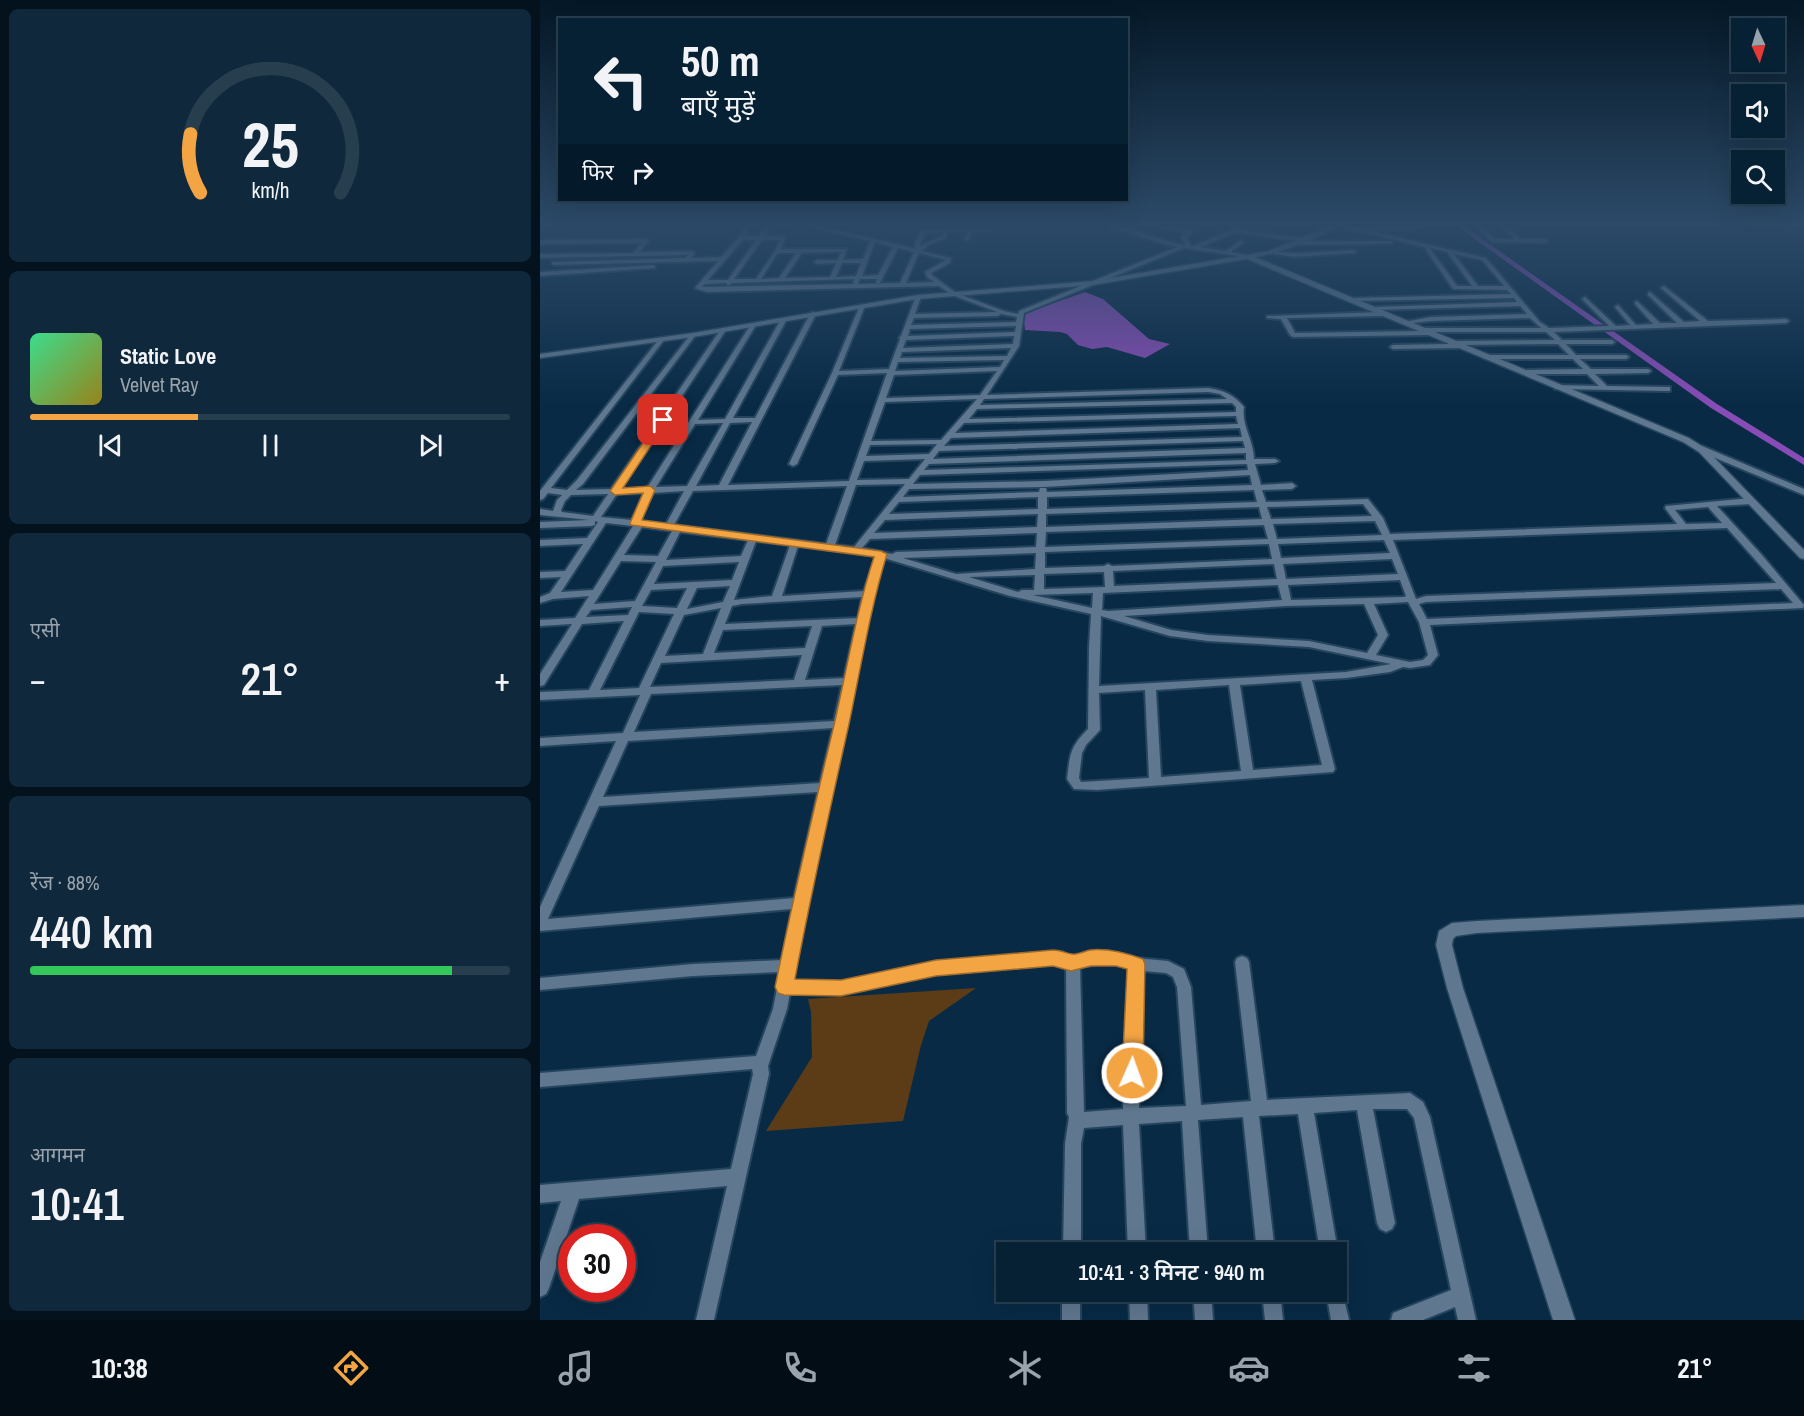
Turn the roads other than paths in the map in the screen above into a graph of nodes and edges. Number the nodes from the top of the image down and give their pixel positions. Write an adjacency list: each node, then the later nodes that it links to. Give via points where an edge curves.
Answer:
1 (703, 284): 17 (street, via 699,289)
2 (728, 284): 17 (street)
3 (903, 284): 4 (street); 11 (street)
4 (941, 284): 18 (street)
5 (1085, 284): 18 (street)
6 (1091, 284): 42 (street, via 1028,307)
7 (1315, 284): 24 (street)
8 (1451, 284): 15 (street)
9 (1473, 284): 16 (street)
10 (1505, 284): 13 (street)
11 (877, 285): 12 (street)
12 (854, 286): 17 (street)
13 (1509, 288): 16 (street); 20 (street)
14 (1664, 288): 45 (street)
15 (1457, 289): 16 (street); 22 (street)
16 (1477, 289)
17 (724, 290)
18 (954, 294): 21 (street); 32 (street)
19 (1650, 294): 46 (street)
20 (1516, 296): 22 (street); 26 (street)
21 (918, 297): 27 (street); 34 (street)
22 (1466, 297): 24 (street); 28 (street)
23 (1585, 299): 51 (street)
24 (1355, 300): 30 (street)
25 (1637, 303): 48 (street)
26 (1523, 304): 28 (street); 37 (street)
27 (862, 306): 31 (street); 78 (street)
28 (1474, 306): 30 (street); 40 (street)
29 (1618, 307): 49 (street)
30 (1375, 309): 33 (street)
31 (813, 314): 41 (street); 89 (street)
32 (1007, 314): 34 (street); 42 (street)
33 (1385, 314): 36 (street); 44 (street)
34 (911, 316): 50 (street)
35 (1314, 316): 36 (street); 39 (street); 56 (street)
36 (1343, 316): 57 (street)
37 (1531, 316): 40 (street); 52 (street)
38 (1269, 317): 39 (street)
39 (1283, 317): 56 (street, via 1291,335)
40 (1482, 317): 44 (street)
41 (784, 319): 47 (street); 90 (street)
42 (1019, 320): 50 (street); 55 (street)
43 (1786, 321): 45 (street)
44 (1406, 323): 54 (street)
45 (1706, 323): 46 (street)
46 (1682, 324): 48 (street)
47 (753, 325): 53 (street); 92 (street)
48 (1658, 325): 49 (street)
49 (1634, 326): 51 (street)
50 (907, 327): 59 (street)
51 (1614, 327): 52 (street)
52 (1546, 329): 54 (street); 61 (street)
53 (723, 330): 58 (street); 118 (street)
54 (1426, 331): 57 (street); 63 (street)
55 (1018, 334): 59 (street); 64 (street)
56 (1322, 334): 57 (street)
57 (1355, 334)
58 (693, 335): 60 (street); 122 (street)
59 (902, 338): 66 (street)
60 (661, 340): 67 (street); 121 (street)
61 (1559, 342): 62 (street); 63 (street); 70 (street)
62 (1612, 342)
63 (1455, 344): 65 (street); 69 (street)
64 (1016, 346): 66 (street); 68 (street)
65 (1393, 347)
66 (899, 350): 72 (street)
67 (540, 356)
68 (1009, 357): 72 (street); 73 (street)
69 (1486, 357): 70 (street); 77 (street)
70 (1574, 357): 71 (street); 74 (street)
71 (1626, 357)
72 (895, 360): 76 (street)
73 (1002, 369): 76 (street); 82 (street)
74 (1588, 371): 75 (street); 77 (street); 80 (street)
75 (1648, 371)
76 (890, 372): 78 (street); 83 (street)
77 (1523, 372): 79 (street)
78 (836, 373): 106 (street)
79 (1558, 387): 80 (street); 99 (street)
80 (1605, 388): 81 (street)
81 (1667, 389)
82 (983, 396): 83 (street); 84 (street, via 1208,390 1226,393); 86 (street)
83 (880, 400): 97 (street)
84 (1235, 401): 85 (street); 87 (street, via 1240,407)
85 (1048, 406): 86 (street); 88 (street)
86 (975, 407): 91 (street)
87 (1239, 414): 88 (street); 93 (street)
88 (1046, 419): 91 (street); 94 (street)
89 (758, 420): 90 (street); 114 (street)
90 (726, 421): 92 (street); 116 (street)
91 (963, 421): 95 (street)
92 (691, 422): 117 (street)
93 (1243, 426): 94 (street); 96 (street)
94 (1048, 432): 95 (street); 98 (street)
95 (947, 439): 97 (street); 101 (street)
96 (1247, 439): 98 (street); 100 (street)
97 (866, 443): 103 (street)
98 (1049, 446): 101 (street); 102 (street)
99 (1699, 448): 120 (street); 125 (street)
100 (1250, 450): 102 (street); 105 (street)
101 (932, 456): 102 (street); 103 (street); 109 (street)
102 (1046, 457): 107 (street)
103 (861, 459): 110 (street)
104 (1275, 461): 105 (street)
105 (1250, 462): 107 (street); 108 (street)
106 (793, 464)
107 (1043, 469): 109 (street); 112 (street)
108 (1254, 472): 112 (street); 115 (street)
109 (917, 474): 111 (street)
110 (850, 484): 111 (street); 114 (street); 149 (street)
111 (909, 484): 112 (street); 124 (street)
112 (1044, 484): 123 (street)
113 (1292, 486): 115 (street)
114 (722, 488): 116 (street)
115 (1257, 488): 119 (street); 126 (street)
116 (691, 489): 117 (street); 140 (street)
117 (650, 490): 118 (street); 136 (street)
118 (615, 491): 122 (street); 134 (street)
119 (1133, 492): 123 (street); 128 (street)
120 (1804, 492)
121 (543, 493): 122 (street)
122 (569, 493): 131 (street, via 559,504)
123 (1043, 496): 124 (street); 130 (street)
124 (895, 500): 132 (street)
125 (1751, 501): 127 (street); 154 (street)
126 (1262, 504): 128 (street); 133 (street, via 1365,501); 135 (street)
127 (1710, 504): 138 (street); 139 (street, via 1670,508)
128 (1134, 508): 130 (street)
129 (540, 512): 131 (street)
130 (1041, 513): 132 (street); 141 (street)
131 (559, 514): 134 (street)
132 (882, 517): 142 (street)
133 (1379, 518): 135 (street); 143 (street)
134 (600, 520): 136 (street); 137 (street); 145 (street)
135 (1267, 521): 141 (street); 146 (street)
136 (637, 523): 140 (street); 155 (street)
137 (540, 525)
138 (1729, 525): 139 (street); 169 (street)
139 (1683, 526): 143 (street)
140 (673, 528): 144 (street); 158 (street)
141 (1040, 530): 142 (street); 151 (street)
142 (866, 536): 150 (street)
143 (1387, 537): 146 (street); 153 (street)
144 (753, 538): 147 (street); 156 (street)
145 (590, 541): 148 (street); 161 (street)
146 (1273, 541): 151 (street); 157 (street)
147 (795, 542): 149 (street); 178 (street)
148 (540, 543)
149 (830, 546): 150 (street)
150 (856, 550): 152 (street)
151 (1040, 550): 152 (street); 160 (street)
152 (884, 555): 163 (street); 174 (street)
153 (1394, 556): 157 (street); 164 (street)
154 (1804, 556)
155 (618, 558): 158 (street); 173 (street)
156 (745, 559): 158 (street); 166 (street)
157 (1278, 560): 159 (street); 165 (street)
158 (661, 561): 168 (street)
159 (1108, 567): 160 (street); 171 (street)
160 (1038, 570): 163 (street); 172 (street)
161 (569, 574): 162 (street); 176 (street)
162 (540, 575)
163 (953, 575): 175 (street)
164 (1402, 577): 165 (street); 179 (street)
165 (1282, 582): 171 (street); 182 (street)
166 (736, 583): 167 (street); 181 (street)
167 (693, 585): 168 (street); 185 (street)
168 (647, 586): 184 (street)
169 (1784, 586): 179 (street); 191 (street, via 1800,604 1798,607)
170 (1098, 590): 171 (street); 172 (street); 186 (street)
171 (1110, 590)
172 (1039, 591): 175 (street)
173 (597, 593): 176 (street); 183 (street)
174 (868, 594): 178 (street); 188 (street)
175 (1013, 594): 186 (street)
176 (554, 595): 177 (street)
177 (540, 598)
178 (776, 598): 181 (street)
179 (1412, 600): 180 (street); 191 (street)
180 (1368, 601): 182 (street); 194 (street, via 1383,635)
181 (729, 602): 185 (street); 192 (street)
182 (1287, 603): 186 (street)
183 (588, 607): 184 (street); 187 (street)
184 (635, 610): 185 (street); 187 (street); 206 (street)
185 (679, 613): 196 (street)
186 (1102, 613): 194 (street, via 1180,635 1309,644); 204 (street, via 1094,647)
187 (578, 621): 189 (street); 202 (street)
188 (863, 621): 190 (street); 199 (street)
189 (540, 622)
190 (818, 622): 192 (street); 193 (street)
191 (1424, 622): 197 (street, via 1433,655 1426,663)
192 (720, 627): 195 (street)
193 (809, 651): 195 (street); 201 (street)
194 (1370, 656): 197 (street)
195 (707, 657): 196 (street)
196 (657, 660): 205 (street)
197 (1402, 663): 198 (street, via 1373,672)
198 (1306, 678): 200 (street); 211 (street, via 1329,769)
199 (850, 681): 201 (street); 208 (street)
200 (1233, 681): 203 (street); 211 (street)
201 (799, 682): 205 (street)
202 (540, 683)
203 (1150, 687): 204 (street); 212 (street)
204 (1094, 690): 212 (street, via 1094,730 1076,753 1074,783 1088,787)
205 (645, 691): 206 (street); 209 (street)
206 (592, 694): 207 (street)
207 (540, 696)
208 (841, 724): 209 (street); 213 (street)
209 (625, 737): 210 (street); 214 (street)
210 (540, 741)
211 (1248, 775): 212 (street)
212 (1155, 780)
213 (826, 787): 214 (street); 215 (street)
214 (595, 802): 217 (street)
215 (800, 903): 217 (street); 221 (street)
216 (1804, 911): 256 (street, via 1477,927 1452,930 1445,936 1455,988)
217 (540, 923)
218 (1242, 962): 228 (street)
219 (1071, 963): 220 (street, via 1108,957); 223 (street, via 1062,958 995,963 921,970 841,988); 230 (street)
220 (1136, 964): 229 (street, via 1168,967 1182,978); 231 (street)
221 (788, 966): 222 (street); 223 (street)
222 (540, 984)
223 (784, 987): 224 (street)
224 (760, 1066): 225 (street, via 754,1062); 232 (street)
225 (540, 1080)
226 (1364, 1102): 227 (street); 235 (street); 242 (street, via 1405,1100 1420,1112)
227 (1305, 1106): 228 (street); 240 (street)
228 (1255, 1108): 229 (street); 239 (street)
229 (1191, 1113): 231 (street); 238 (street)
230 (1077, 1117): 231 (street); 236 (street)
231 (1131, 1117): 237 (street)
232 (736, 1177): 233 (street); 248 (street)
233 (573, 1191): 234 (street); 241 (street)
234 (540, 1194)
235 (1386, 1223)
236 (1072, 1242)
237 (1137, 1242)
238 (1198, 1242)
239 (1265, 1242)
240 (1327, 1242)
241 (540, 1288)
242 (1462, 1296): 254 (street); 255 (street)
243 (1071, 1302): 249 (street)
244 (1138, 1302): 250 (street)
245 (1203, 1302): 251 (street)
246 (1272, 1302): 252 (street)
247 (1337, 1302): 253 (street)
248 (705, 1320)
249 (1071, 1320)
250 (1139, 1320)
251 (1204, 1320)
252 (1274, 1320)
253 (1340, 1320)
254 (1400, 1320)
255 (1467, 1320)
256 (1564, 1320)

